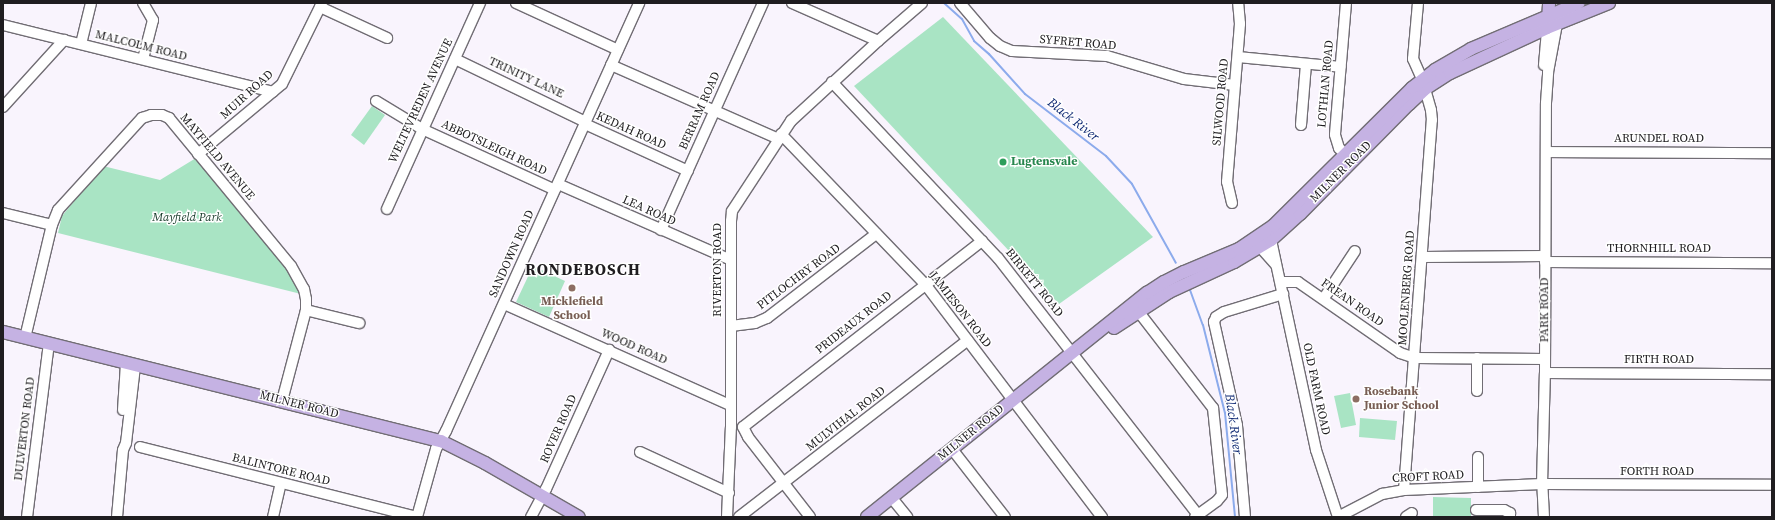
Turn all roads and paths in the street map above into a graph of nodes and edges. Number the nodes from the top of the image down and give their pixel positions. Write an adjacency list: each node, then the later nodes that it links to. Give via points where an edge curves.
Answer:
1 (91, 3): 22 (street)
2 (143, 3): 25 (street, via 153,20)
3 (480, 3): 26 (street, WELTEVREDEN AVENUE)
4 (516, 3): 23 (street)
5 (639, 3): 23 (street, SANDOWN ROAD)
6 (763, 3): 36 (street, BERRAM ROAD)
7 (792, 3): 21 (street)
8 (922, 3): 21 (street, RIVERTON ROAD)
9 (960, 3): 32 (street, SYFRET ROAD, via 990,38 1012,51 1107,56 1184,79)
10 (1238, 3): 24 (street, SILWOOD ROAD, via 1241,14)
11 (1346, 3): 29 (street, LOTHIAN ROAD)
12 (1418, 3): 31 (street, MOOLENBERG ROAD, via 1412,56)
13 (1549, 3): 17 (main road, PARK ROAD)
14 (1579, 3): 17 (main road, MILNER ROAD)
15 (1609, 3): 17 (main road, MILNER ROAD)
16 (321, 5): 19 (street); 33 (street, MUIR ROAD, via 284,81)
17 (1554, 17): 31 (main road, MILNER ROAD); 41 (street, PARK ROAD, via 1544,65)
18 (3, 25): 20 (street, MALCOLM ROAD)
19 (387, 38)
20 (64, 40): 22 (street, MALCOLM ROAD); 35 (street)
21 (878, 40): 30 (street, RIVERTON ROAD)
22 (81, 44): 25 (street, MALCOLM ROAD)
23 (618, 50): 28 (street, SANDOWN ROAD)
24 (1238, 57): 27 (street); 32 (street, SILWOOD ROAD)
25 (143, 59): 33 (street, MALCOLM ROAD)
26 (455, 59): 37 (street, TRINITY LANE); 39 (street, WELTEVREDEN AVENUE)
27 (1306, 64): 29 (street); 38 (street)
28 (611, 65): 36 (street, JAMIESON ROAD); 37 (street, SANDOWN ROAD)
29 (1341, 67): 44 (street, LOTHIAN ROAD, via 1335,135 1336,143)
30 (832, 82): 40 (street, RIVERTON ROAD, via 804,108); 54 (street, BIRKETT ROAD)
31 (1424, 84): 44 (main road, MILNER ROAD); 57 (street, MOOLENBERG ROAD, via 1432,120)
32 (1235, 86): 47 (street, SILWOOD ROAD, via 1227,182)
33 (274, 92): 43 (street, MUIR ROAD)
34 (376, 101): 39 (street, ABBOTSLEIGH ROAD)
35 (3, 107)
36 (715, 111): 40 (street, JAMIESON ROAD); 45 (street, BERRAM ROAD)
37 (586, 123): 45 (street, KEDAH ROAD); 46 (street, SANDOWN ROAD)
38 (1301, 125)
39 (422, 129): 46 (street, ABBOTSLEIGH ROAD); 48 (street, WELTEVREDEN AVENUE)
40 (780, 137): 52 (street, JAMIESON ROAD); 59 (street, RIVERTON ROAD, via 732,211)
41 (1546, 152): 42 (street, ARUNDEL ROAD); 58 (street, PARK ROAD)
42 (1772, 153)
43 (198, 154): 50 (street, MAYFIELD AVENUE, via 169,118 156,114 146,116 130,130 62,206); 67 (street, MAYFIELD AVENUE, via 291,266 306,294)
44 (1349, 158): 53 (main road, MILNER ROAD, via 1291,223); 76 (main road, MILNER ROAD, via 1266,231 1235,250 1164,282)
45 (688, 171): 51 (street, BERRAM ROAD)
46 (556, 187): 51 (street, LEA ROAD); 66 (street, SANDOWN ROAD)
47 (1232, 203)
48 (387, 210)
49 (3, 213): 50 (street)
50 (52, 225): 72 (street, MAYFIELD AVENUE)
51 (661, 230): 59 (street, LEA ROAD)
52 (876, 234): 63 (street, JAMIESON ROAD); 70 (street, PITLOCHRY ROAD, via 767,318 755,323)
53 (1271, 240): 55 (main road, MILNER ROAD); 61 (street, OLD FARM ROAD)
54 (982, 241): 63 (street, PRIDEAUX ROAD); 76 (street, BIRKETT ROAD)
55 (1260, 247): 61 (street, OLD FARM ROAD); 68 (main road, MILNER ROAD, via 1169,292)
56 (1355, 251): 65 (street)
57 (1423, 257): 58 (street, THORNHILL ROAD); 77 (street, MOOLENBERG ROAD)
58 (1545, 259): 60 (street, THORNHILL ROAD); 79 (street, PARK ROAD)
59 (731, 260): 70 (street, RIVERTON ROAD)
60 (1772, 263)
61 (1276, 265): 62 (street, OLD FARM ROAD)
62 (1280, 282): 64 (street, OLD FARM ROAD); 65 (street, FREAN ROAD, via 1298,282)
63 (925, 284): 73 (street, JAMIESON ROAD); 88 (street, PRIDEAUX ROAD)
64 (1283, 294): 118 (street, via 1224,312 1216,317 1214,322 1237,425); 119 (street, OLD FARM ROAD, via 1316,450)
65 (1324, 298): 77 (street, FREAN ROAD, via 1400,353)
66 (504, 304): 75 (street, WOOD ROAD); 89 (street, SANDOWN ROAD)
67 (306, 310): 69 (street); 85 (street, MAYFIELD AVENUE)
68 (1138, 311): 76 (main road, MILNER ROAD); 104 (street, via 1213,408 1222,495)
69 (359, 323)
70 (731, 326): 86 (street, RIVERTON ROAD)
71 (3, 332): 72 (main road, MILNER ROAD)
72 (25, 338): 74 (main road, MILNER ROAD)
73 (968, 340): 84 (street, JAMIESON ROAD); 95 (street, MULVIHAL ROAD)
74 (49, 344): 80 (main road, MILNER ROAD); 105 (street, DULVERTON ROAD)
75 (609, 350): 86 (street, WOOD ROAD); 101 (street, ROVER ROAD)
76 (1075, 352): 84 (main road, MILNER ROAD); 104 (street, BIRKETT ROAD)
77 (1415, 358): 78 (street, FREAN ROAD); 99 (street, MOOLENBERG ROAD)
78 (1477, 358): 79 (street, FREAN ROAD); 83 (street)
79 (1545, 359): 81 (street, PARK ROAD)
80 (130, 365): 85 (main road, MILNER ROAD); 106 (street, via 121,443 123,450)
81 (1545, 373): 82 (street, FIRTH ROAD); 96 (street, PARK ROAD)
82 (1772, 374)
83 (1478, 391)
84 (1013, 400): 91 (main road, MILNER ROAD); 117 (street, JAMIESON ROAD)
85 (282, 401): 89 (main road, MILNER ROAD)
86 (730, 405): 87 (street, RIVERTON ROAD)
87 (730, 427): 88 (street); 100 (street, RIVERTON ROAD)
88 (743, 427): 95 (street)
89 (441, 441): 101 (main road, MILNER ROAD); 108 (street, SANDOWN ROAD, via 434,454)
90 (140, 447): 94 (street, BALINTORE ROAD)
91 (952, 449): 102 (main road, MILNER ROAD); 116 (street)
92 (640, 452): 100 (street)
93 (1478, 457): 98 (street, CROFT ROAD)
94 (281, 483): 107 (street); 108 (street, BALINTORE ROAD)
95 (784, 483): 112 (street, MULVIHAL ROAD); 113 (street)
96 (1542, 484): 97 (street, FORTH ROAD); 98 (street, CROFT ROAD); 121 (street, PARK ROAD)
97 (1772, 485)
98 (1478, 487): 99 (street, CROFT ROAD)
99 (1404, 490): 119 (street, CROFT ROAD, via 1382,494)
100 (729, 493): 111 (street, RIVERTON ROAD)
101 (542, 496): 109 (street, ROVER ROAD); 110 (main road, MILNER ROAD)
102 (891, 497): 114 (main road, MILNER ROAD); 115 (street)
103 (1476, 510): 120 (street, via 1504,510 1510,513)
104 (1197, 516)
105 (27, 517)
106 (117, 517)
107 (273, 517)
108 (416, 517)
109 (532, 517)
110 (579, 517)
111 (727, 517)
112 (739, 517)
113 (810, 517)
114 (867, 517)
115 (907, 517)
116 (1005, 517)
117 (1102, 517)
118 (1244, 517)
119 (1338, 517)
120 (1510, 517)
121 (1544, 517)

